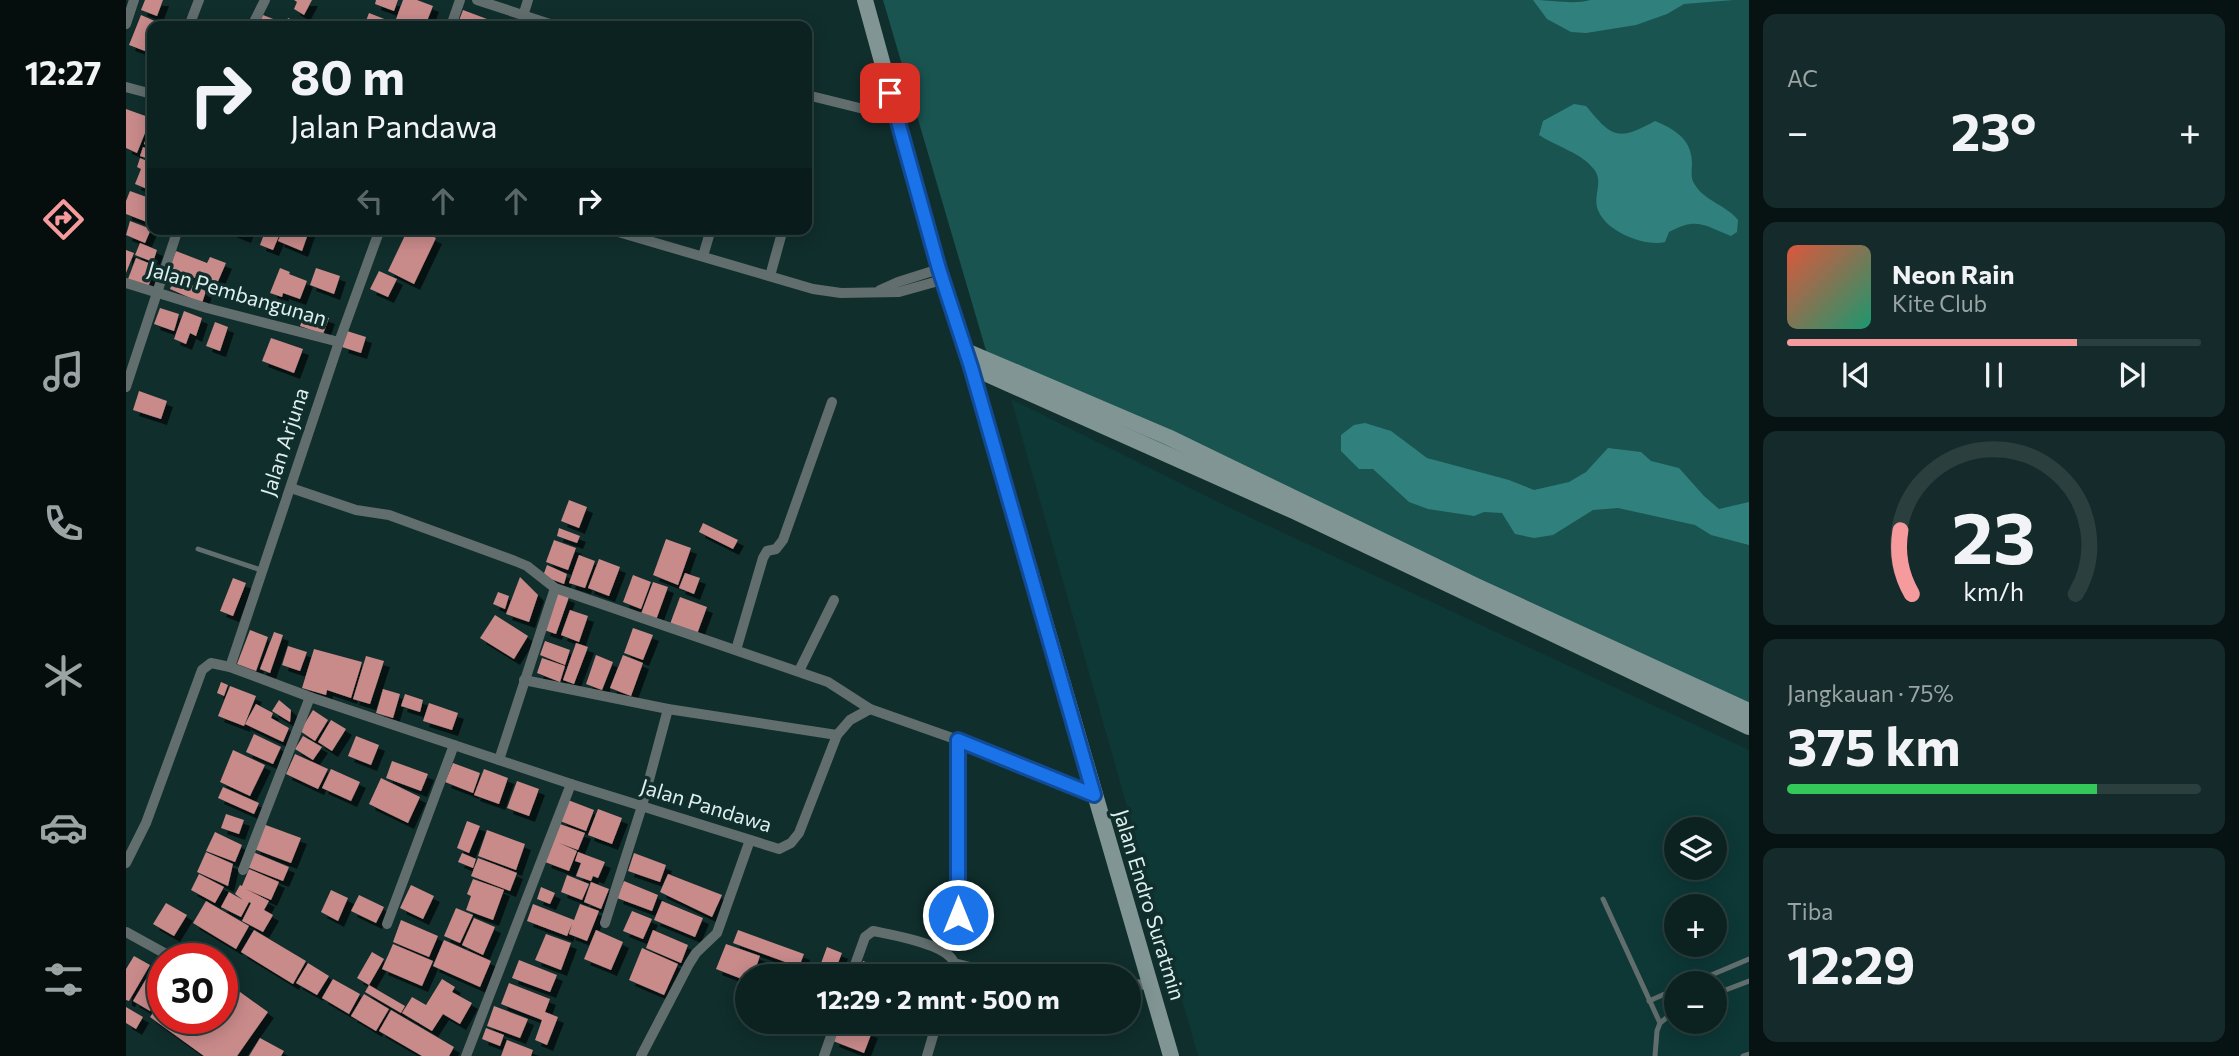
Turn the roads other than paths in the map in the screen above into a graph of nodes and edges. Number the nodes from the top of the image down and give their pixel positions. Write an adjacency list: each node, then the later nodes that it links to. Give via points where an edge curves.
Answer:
1 (134, 0): 13 (street)
2 (199, 0): 9 (street)
3 (265, 0): 10 (street)
4 (460, 0): 11 (street)
5 (477, 0): 8 (street)
6 (528, 0): 8 (street)
7 (865, 0): 17 (street, Jalan Endro Suratmin)
8 (523, 16): 12 (street)
9 (191, 21)
10 (254, 21)
11 (453, 21)
12 (540, 21)
13 (126, 24)
14 (126, 87): 15 (street)
15 (147, 93)
16 (812, 96): 17 (street)
17 (896, 117): 24 (street, Jalan Endro Suratmin)
18 (176, 235): 27 (street)
19 (378, 235): 28 (street, Jalan Arjuna)
20 (629, 235): 23 (street)
21 (709, 235): 23 (street)
22 (781, 235): 25 (street)
23 (704, 256): 25 (street)
24 (941, 274): 25 (street, via 898,282 877,292 841,293); 29 (street, Jalan Endro Suratmin)
25 (770, 276)
26 (126, 283): 27 (street, Jalan Pembangunan)
27 (158, 292): 28 (street, Jalan Pembangunan); 31 (street)
28 (339, 342): 33 (street, Jalan Arjuna)
29 (966, 351): 30 (street, Jalan Endro Suratmin); 45 (street, via 1168,437)
30 (971, 367): 46 (street, via 1296,512); 52 (street, Jalan Endro Suratmin)
31 (126, 387)
32 (832, 402): 38 (street, via 783,540 763,558)
33 (291, 488): 35 (street, Jalan Arjuna); 36 (street, via 355,510 389,514 516,561)
34 (198, 549): 35 (lane)
35 (262, 570): 39 (street, Jalan Arjuna)
36 (555, 587): 38 (street); 41 (street)
37 (834, 600): 40 (street)
38 (736, 650): 40 (street)
39 (230, 667): 42 (street, Jalan Pandawa); 55 (street, via 211,663 202,670 146,823)
40 (799, 671): 44 (street, via 828,682)
41 (524, 680): 43 (street); 50 (street)
42 (310, 697): 49 (street, Jalan Pandawa); 56 (street)
43 (668, 709): 47 (street); 53 (street)
44 (870, 709): 47 (street, Jalan Pandawa, via 850,720); 48 (street)
45 (1749, 711)
46 (1749, 727)
47 (837, 735): 54 (street, Jalan Pandawa, via 806,820 791,843 779,849)
48 (958, 740): 52 (street); 58 (street)
49 (454, 745): 50 (street, Jalan Pandawa); 60 (street)
50 (499, 760): 51 (street, Jalan Pandawa)
51 (571, 784): 53 (street, Jalan Pandawa); 79 (street)
52 (1094, 795): 70 (street, Jalan Endro Suratmin)
53 (642, 806): 54 (street, Jalan Pandawa); 59 (street)
54 (750, 840): 80 (street, via 717,933 696,953)
55 (126, 863)
56 (243, 870)
57 (1603, 899): 73 (lane)
58 (958, 915)
59 (605, 923)
60 (387, 924)
61 (126, 932): 62 (street)
62 (147, 944)
63 (1749, 959): 67 (lane)
64 (954, 963): 65 (street, via 941,949 873,931 865,937); 66 (street)
65 (855, 964)
66 (958, 964)
67 (1721, 971)
68 (1749, 981): 71 (lane)
69 (1141, 985): 70 (street)
70 (1151, 985): 83 (street, Jalan Endro Suratmin)
71 (1727, 989)
72 (1664, 994): 73 (lane)
73 (1649, 1000): 75 (lane)
74 (1664, 1020): 75 (lane)
75 (1660, 1023): 84 (lane)
76 (832, 1034): 81 (street)
77 (933, 1034): 82 (street)
78 (1749, 1054): 85 (lane)
79 (466, 1056)
80 (641, 1056)
81 (824, 1056)
82 (926, 1056)
83 (1171, 1056)
84 (1655, 1056)
85 (1743, 1056)

